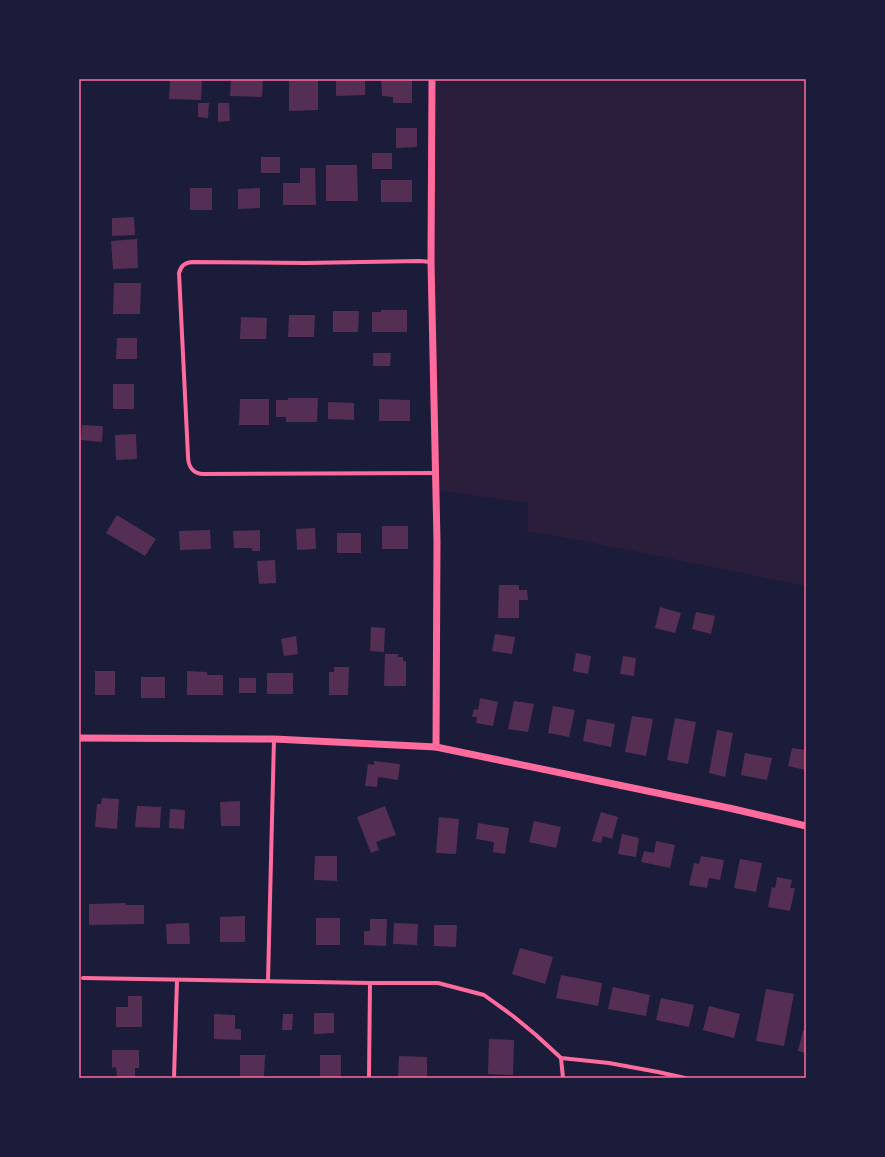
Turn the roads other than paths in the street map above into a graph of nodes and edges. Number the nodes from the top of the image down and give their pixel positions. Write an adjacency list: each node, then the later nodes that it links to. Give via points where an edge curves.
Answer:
1 (432, 79): 2 (street)
2 (431, 262): 3 (street); 3 (street, via 192,262 183,265 179,273 188,460 197,474)
3 (436, 473): 6 (street)
4 (79, 738): 5 (street)
5 (274, 739): 6 (street); 10 (street)
6 (436, 747): 7 (street)
7 (806, 826)
8 (83, 978): 9 (street)
9 (177, 980): 10 (street); 13 (street)
10 (268, 981): 11 (street)
11 (370, 983): 12 (street, via 438,983 484,995 530,1030); 14 (street)
12 (561, 1058): 15 (street); 16 (street, via 609,1063)
13 (174, 1078)
14 (369, 1078)
15 (563, 1078)
16 (685, 1078)

